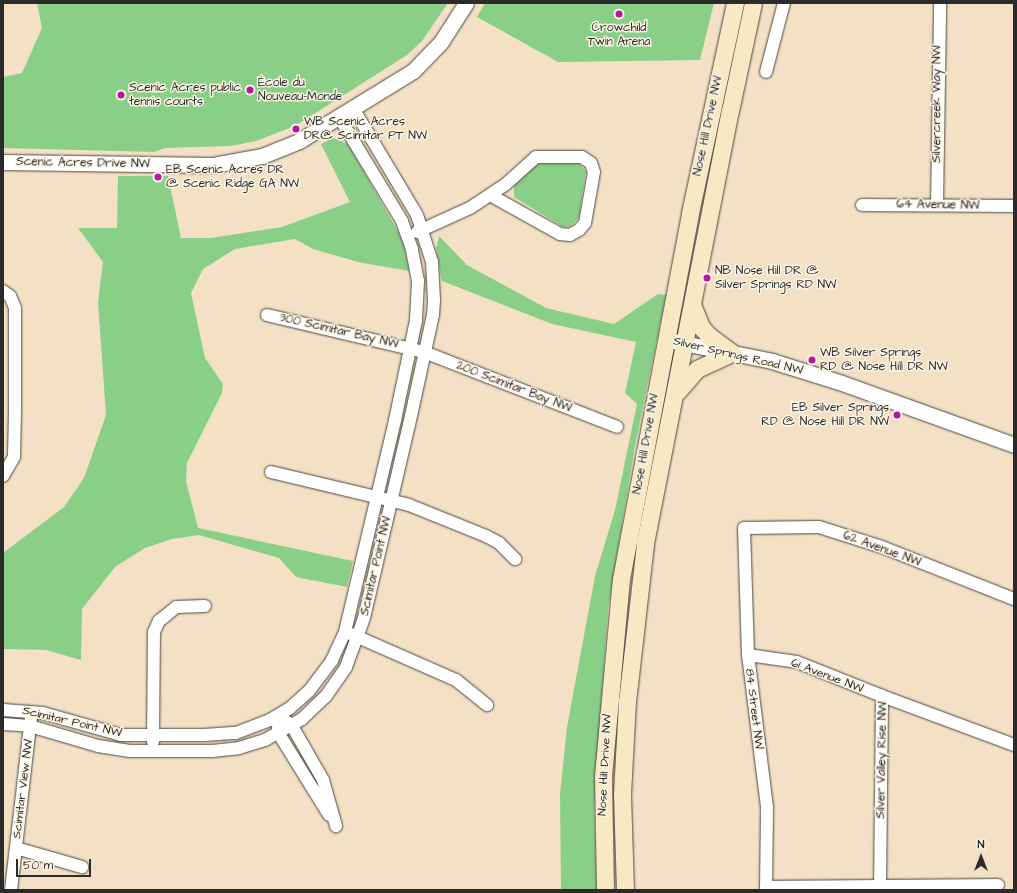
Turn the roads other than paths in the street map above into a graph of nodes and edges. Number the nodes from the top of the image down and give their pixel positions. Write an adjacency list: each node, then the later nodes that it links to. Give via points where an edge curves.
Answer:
1 (466, 3): 7 (street, Scenic Acres Drive NW, via 441,42 413,71)
2 (735, 3): 19 (main road, Nose Hill Drive NW)
3 (754, 3): 17 (main road, Nose Hill Drive NW, via 730,111)
4 (784, 3): 6 (street)
5 (940, 3): 12 (street, Silvercreek Way NW)
6 (766, 72)
7 (353, 108): 8 (street, Scenic Acres Drive NW); 14 (street, Scimitar Point NW, via 417,215)
8 (339, 117): 9 (street, Scenic Acres Drive NW, via 282,149 227,163); 15 (street, Scimitar Point NW, via 402,221)
9 (3, 162)
10 (490, 196): 10 (street, via 536,157 577,156 587,159 593,167 595,177 585,223 570,235 560,234); 14 (street)
11 (862, 205): 12 (street, 64 Avenue NW)
12 (937, 205): 13 (street, 64 Avenue NW)
13 (1014, 206)
14 (423, 230): 15 (street); 22 (street, Scimitar Point NW, via 432,262 434,285 433,315)
15 (408, 236): 21 (street, Scimitar Point NW, via 418,281 417,310)
16 (3, 291): 25 (street, via 10,296 15,308)
17 (693, 307): 20 (main road, Nose Hill Drive NW); 23 (main road, via 701,326 709,336)
18 (267, 315): 21 (street, 300 Scimitar Bay NW)
19 (665, 339): 20 (street, Silver Springs Road NW); 57 (main road, Nose Hill Drive NW, via 621,586 603,776)
20 (684, 344): 23 (street, Silver Springs Road NW); 24 (main road, Nose Hill Drive NW)
21 (410, 348): 22 (street, 200 Scimitar Bay NW); 30 (street, Scimitar Point NW)
22 (424, 352): 26 (street, 200 Scimitar Bay NW); 31 (street, Scimitar Point NW)
23 (732, 353): 24 (main road, via 697,369); 27 (street, Silver Springs Road NW, via 842,383)
24 (676, 392): 58 (main road, Nose Hill Drive NW, via 645,543 627,702 622,794)
25 (9, 412): 29 (street, via 14,457)
26 (617, 427)
27 (1014, 445)
28 (270, 472): 30 (street)
29 (3, 476)
30 (376, 496): 31 (street); 36 (street, Scimitar Point NW)
31 (391, 499): 33 (street, via 486,536 500,544); 37 (street, Scimitar Point NW)
32 (744, 528): 34 (street, 62 Avenue NW, via 819,527 882,548); 38 (street, 84 Street NW)
33 (515, 559)
34 (1014, 599)
35 (205, 606): 48 (street, via 176,607 159,621 154,632)
36 (345, 632): 37 (street); 43 (street, Scimitar Point NW, via 321,677 298,701)
37 (359, 638): 40 (street, via 456,680); 46 (street, Scimitar Point NW, via 339,679 315,708)
38 (748, 655): 39 (street, 61 Avenue NW, via 797,662); 54 (street, 84 Street NW, via 767,807)
39 (882, 696): 49 (street, Silver Valley Rise NW); 55 (street, Silver Valley Rise NW)
40 (487, 705)
41 (3, 710): 42 (street, Scimitar Point NW)
42 (32, 711): 45 (street, Scimitar View NW); 48 (street, Scimitar Point NW, via 121,735)
43 (278, 716): 46 (street); 47 (street); 48 (street, Scimitar Point NW, via 236,733)
44 (3, 724): 45 (street, Scimitar Point NW)
45 (30, 726): 50 (street, Scimitar Point NW, via 108,748); 51 (street, Scimitar View NW)
46 (292, 726): 47 (street, Scimitar Point NW); 47 (street, via 323,780 336,826)
47 (279, 734): 50 (street, Scimitar Point NW, via 225,750)
48 (152, 735): 50 (street)
49 (1014, 745)
50 (152, 751)
51 (16, 848): 52 (street); 56 (street, Scimitar View NW)
52 (82, 867)
53 (998, 885): 55 (street)
54 (766, 888): 55 (street)
55 (880, 888)
56 (11, 890)
57 (605, 890)
58 (625, 890)

